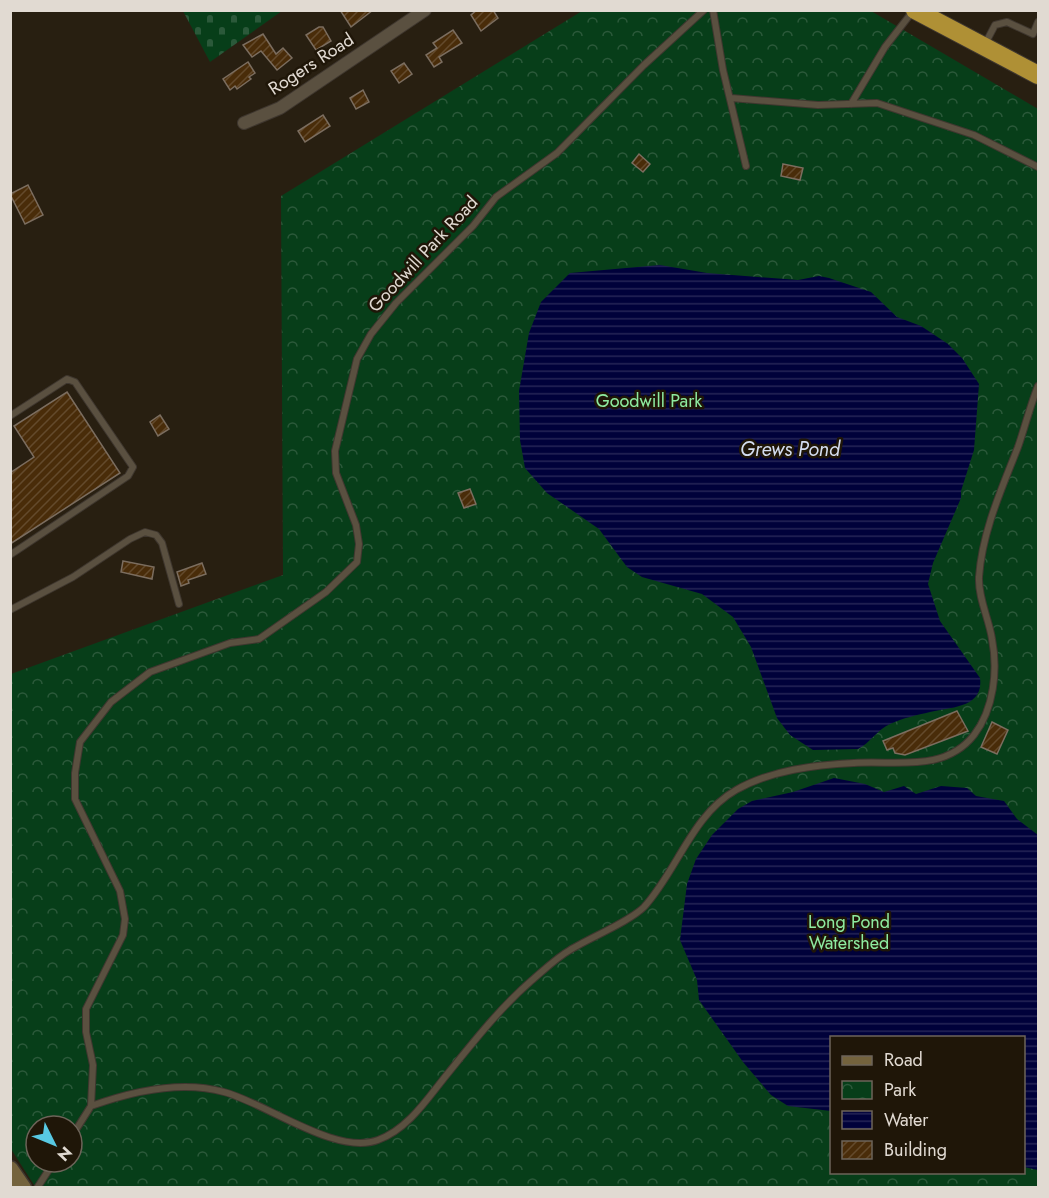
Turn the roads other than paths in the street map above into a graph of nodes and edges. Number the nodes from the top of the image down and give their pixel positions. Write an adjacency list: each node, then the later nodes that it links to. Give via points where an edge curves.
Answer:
1 (425, 10): 10 (street, Rogers Road, via 280,108)
2 (704, 10): 18 (lane, Goodwill Park Road, via 557,153 496,197 371,334 357,360 335,451 336,473 356,525 357,562 326,592 259,639 230,642 150,672 111,702 80,742 75,799 120,891 125,919 123,935 86,1009 93,1065)
3 (713, 10): 8 (lane)
4 (914, 10): 6 (highway); 9 (lane, via 885,47)
5 (1038, 22): 6 (lane, via 1033,34 1007,22 995,26)
6 (984, 46): 7 (highway)
7 (1038, 75)
8 (731, 98): 9 (lane); 11 (lane)
9 (852, 104): 12 (lane, via 877,103 945,124)
10 (244, 123)
11 (746, 166)
12 (1038, 167)
13 (1038, 386): 18 (lane, via 982,550 978,581 993,639 996,674 988,706 975,734 958,751 938,760 810,767 751,782 732,792 703,820 644,907 568,951 531,981 489,1024 415,1113 375,1141 354,1143 324,1135 221,1091 191,1087 120,1095)
14 (10, 416): 15 (lane, via 67,379 75,382 133,467 128,476)
15 (10, 555)
16 (179, 604): 17 (lane, via 162,543 156,535 145,532 74,577)
17 (10, 610)
18 (91, 1106): 19 (lane, Goodwill Park Road)
19 (84, 1117)
20 (10, 1169): 22 (main road)
21 (46, 1174): 23 (lane)
22 (23, 1188)
23 (37, 1188)

